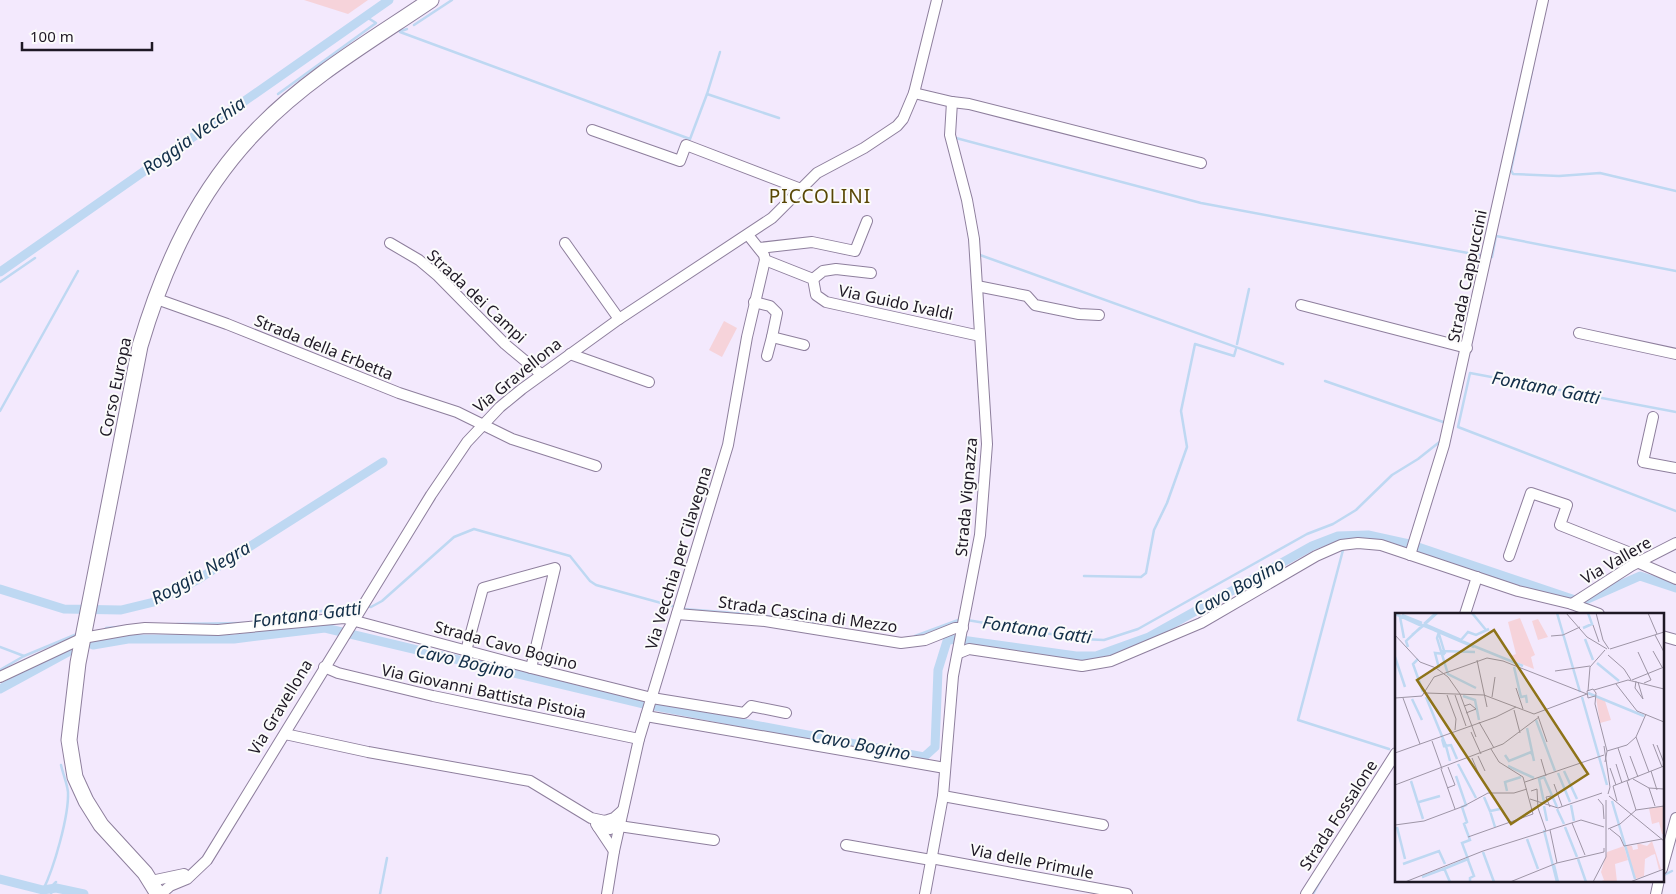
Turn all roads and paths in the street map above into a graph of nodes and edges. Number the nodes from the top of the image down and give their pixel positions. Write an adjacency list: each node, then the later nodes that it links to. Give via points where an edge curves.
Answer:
1 (431, 0): 18 (main road, Corso Europa, via 302,89 258,128 222,170 196,208)
2 (937, 0): 4 (street, Via Gravellona)
3 (1544, 0): 27 (street, Strada Cappuccini)
4 (914, 93): 5 (street); 8 (street, Via Gravellona, via 903,119 889,133 816,173)
5 (952, 102): 7 (street); 17 (street, Strada Vignazza, via 950,135 974,239)
6 (592, 130): 8 (street, via 680,160 686,146)
7 (1201, 163)
8 (801, 189): 10 (street, Via Gravellona, via 772,218)
9 (867, 221): 13 (street, via 855,251 812,242)
10 (748, 235): 13 (street); 22 (street, Via Gravellona)
11 (390, 243): 31 (street, Strada dei Campi, via 438,276 505,344)
12 (565, 243): 22 (street)
13 (759, 248): 14 (street)
14 (765, 260): 16 (street); 19 (street, Via Vecchia per Cilavegna)
15 (872, 273): 16 (street, via 836,269 823,271)
16 (813, 280): 24 (street, Via Guido Ivaldi, via 816,295 826,302)
17 (977, 286): 21 (street, via 1026,296 1035,304); 24 (street, Strada Vignazza)
18 (154, 298): 34 (street, Strada della Erbetta, via 399,393 457,412); 49 (main road, Corso Europa, via 140,346)
19 (754, 302): 25 (street, via 770,306 777,314); 46 (street, Via Vecchia per Cilavegna, via 728,445)
20 (1301, 305): 27 (street)
21 (1099, 315)
22 (619, 319): 28 (street, Via Gravellona)
23 (1579, 333): 29 (street)
24 (980, 336): 48 (street, Strada Vignazza, via 987,444 980,535)
25 (772, 337): 26 (street); 30 (street)
26 (804, 345)
27 (1467, 348): 38 (street, Strada Cappuccini, via 1444,445)
28 (570, 354): 31 (street, Via Gravellona); 32 (street)
29 (1676, 354)
30 (767, 356)
31 (541, 374): 34 (street, Via Gravellona)
32 (649, 382)
33 (1653, 416): 36 (street, via 1644,462)
34 (481, 425): 35 (street, Strada della Erbetta, via 512,439); 47 (street, Via Gravellona, via 447,470)
35 (596, 466)
36 (1676, 468)
37 (1676, 543): 40 (street, Via Vallere)
38 (1410, 554): 41 (street, Strada Cascina di Mezzo); 48 (street, Strada Cascina di Mezzo, via 1358,542 1340,545 1201,623 1110,661 1082,666 969,649)
39 (1509, 556): 40 (street, via 1531,493 1567,505 1560,525 1628,552)
40 (1639, 563): 42 (street); 43 (street, Via Vallere)
41 (1477, 577): 43 (street, Strada Cascina di Mezzo); 44 (street)
42 (1676, 579)
43 (1572, 604): 45 (street, Strada Cascina di Mezzo)
44 (1466, 613)
45 (1596, 613)
46 (677, 614): 48 (street, Strada Cascina di Mezzo, via 765,621 901,643 925,640 955,628); 54 (street, Via Vecchia per Cilavegna)
47 (351, 623): 49 (street, Strada Cavo Bogino, via 344,618 218,630 145,628); 50 (street, Strada Cavo Bogino); 51 (street, Via Gravellona)
48 (962, 633): 60 (street, Strada Vignazza, via 953,676)
49 (83, 638): 53 (street, Strada Cavo Bogino); 75 (main road, Corso Europa, via 69,740 76,777 101,825)
50 (466, 651): 52 (street, Strada Cavo Bogino); 52 (street, via 484,588 555,568)
51 (324, 667): 57 (street, Via Gravellona); 58 (street, Via Giovanni Battista Pistoia, via 433,696)
52 (531, 668): 54 (street, Strada Cavo Bogino)
53 (0, 676)
54 (652, 698): 55 (street, Strada Cavo Bogino, via 744,713 751,706); 56 (street, Via Vecchia per Cilavegna)
55 (786, 713)
56 (646, 715): 58 (street, Via Vecchia per Cilavegna); 60 (street)
57 (285, 734): 63 (street, via 530,781); 73 (street, Via Gravellona, via 207,860)
58 (639, 739): 62 (street, Via Vecchia per Cilavegna)
59 (1395, 755): 80 (street, Strada Fossalone)
60 (945, 768): 61 (street, Strada Vignazza)
61 (943, 796): 65 (street); 71 (street, Strada Vignazza)
62 (623, 810): 63 (street, via 605,821); 66 (street, Via Vecchia per Cilavegna)
63 (591, 818): 67 (street)
64 (1676, 818): 72 (street)
65 (1103, 825)
66 (619, 826): 67 (street, via 610,829); 68 (street); 70 (street, Via Vecchia per Cilavegna)
67 (598, 827): 70 (street)
68 (714, 840)
69 (846, 845): 71 (street, Via delle Primule)
70 (614, 851): 77 (street, Via Vecchia per Cilavegna)
71 (931, 859): 78 (street, Strada Vignazza); 79 (street, Via delle Primule)
72 (1664, 862)
73 (197, 870): 74 (street, Via Gravellona); 75 (street)
74 (187, 879): 75 (street, Via Gravellona, via 170,886); 76 (street, Via Gravellona)
75 (154, 885)
76 (173, 894)
77 (607, 894)
78 (925, 894)
79 (1127, 894)
80 (1306, 894)

